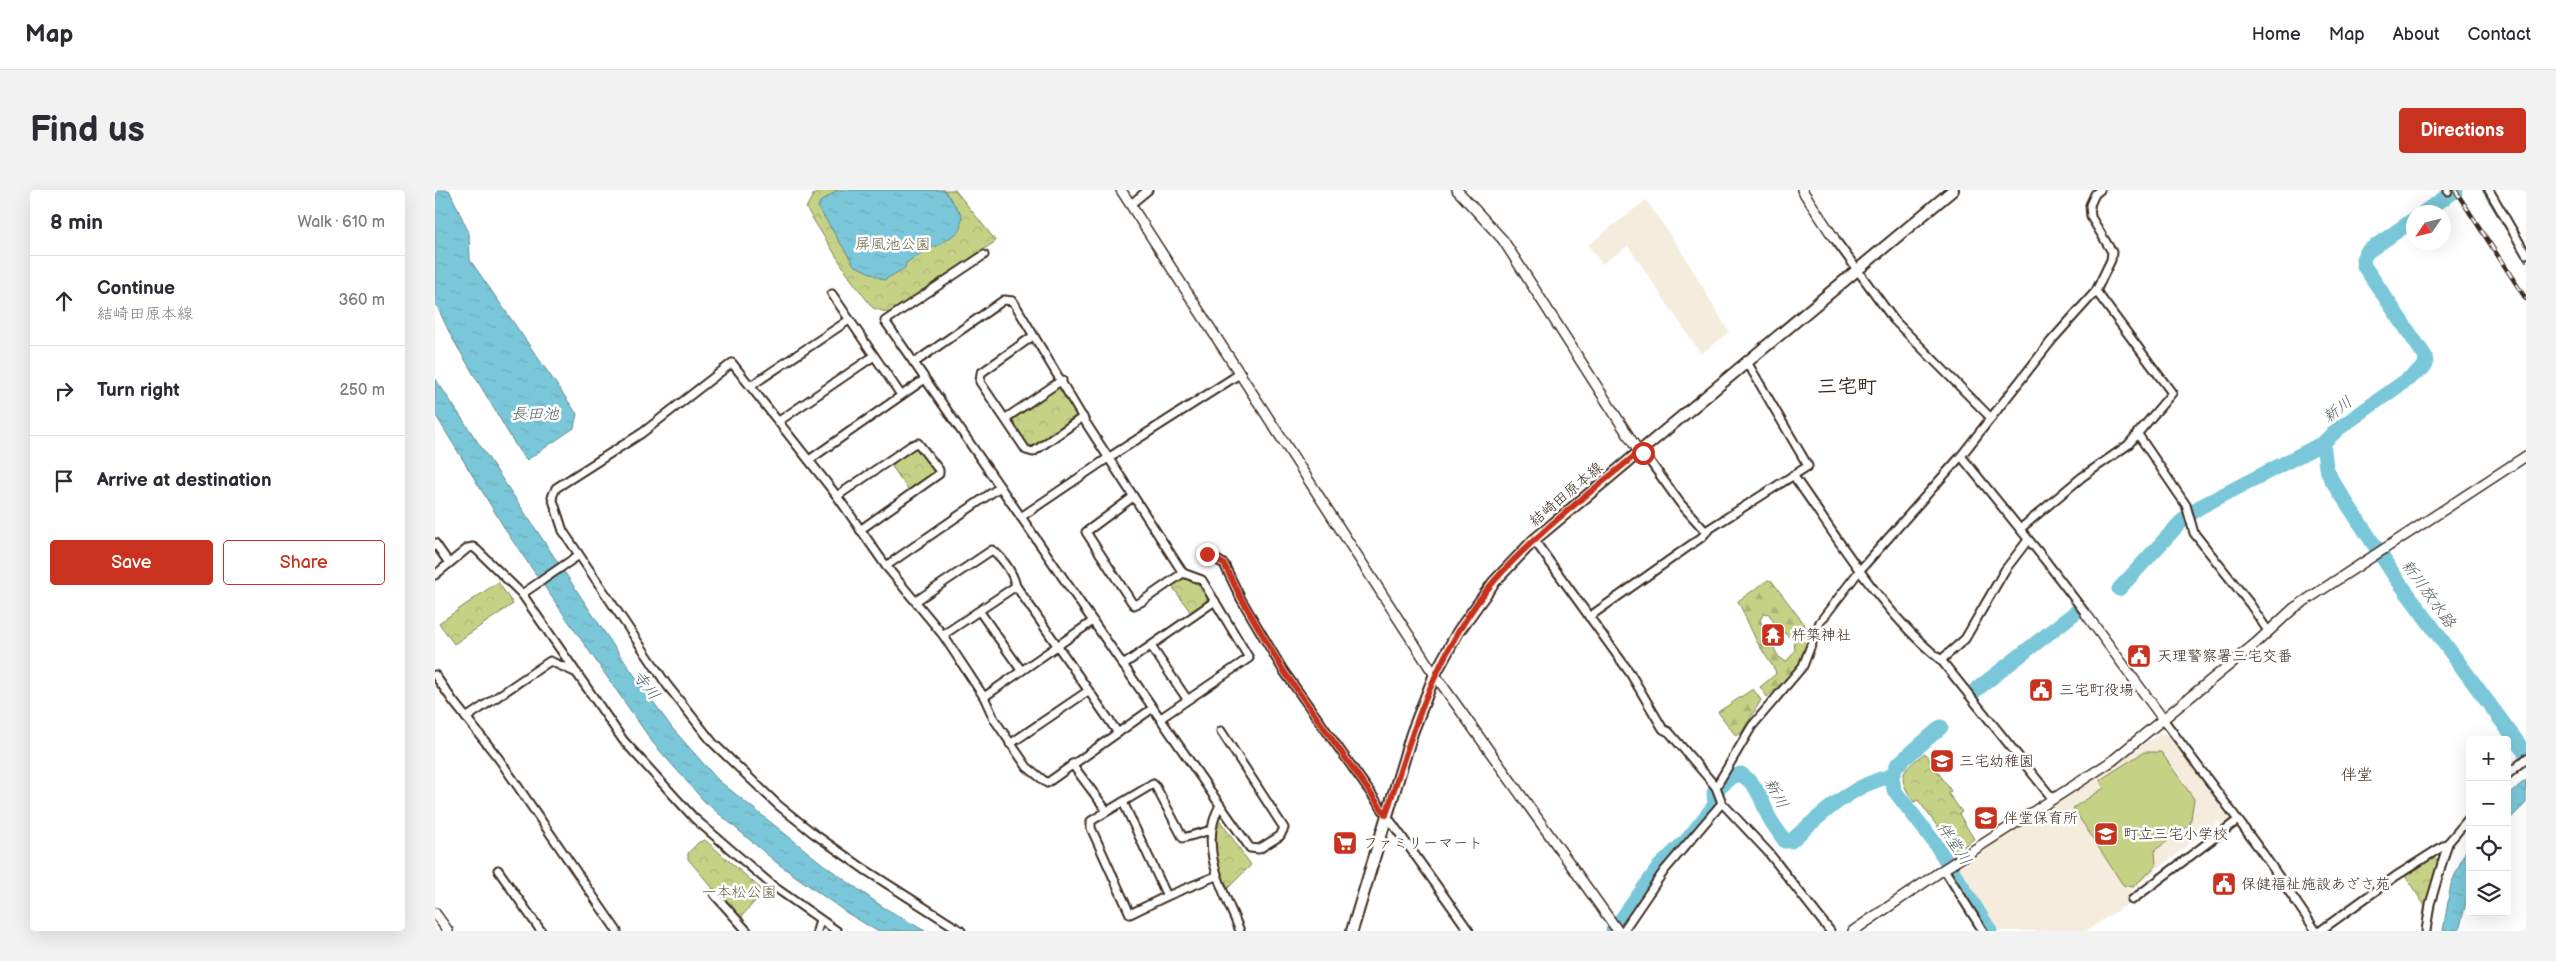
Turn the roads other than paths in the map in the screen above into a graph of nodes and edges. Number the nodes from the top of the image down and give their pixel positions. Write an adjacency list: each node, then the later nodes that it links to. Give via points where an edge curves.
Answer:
1 (1121, 190): 8 (street)
2 (1148, 190): 8 (street)
3 (1457, 190): 30 (street, via 1503,240)
4 (1802, 190): 9 (street)
5 (1953, 190): 12 (main road, 結崎田原本線)
6 (2100, 190): 13 (street, via 2090,205 2091,216 2111,252 2111,260)
7 (2489, 190): 10 (street)
8 (1131, 204): 20 (street)
9 (1834, 238): 12 (street)
10 (2526, 254)
11 (984, 255): 18 (street, via 885,320)
12 (1857, 269): 19 (main road, 結崎田原本線); 27 (street, via 1894,320)
13 (2096, 291): 27 (street, via 2052,340); 29 (street, via 2172,393)
14 (832, 294): 15 (street)
15 (849, 320): 17 (street); 23 (street)
16 (1033, 336): 18 (street, via 1013,302 1004,300); 22 (street); 26 (street, via 979,377)
17 (874, 356): 24 (street); 28 (street)
18 (913, 362): 21 (street)
19 (1747, 362): 30 (main road, 結崎田原本線); 35 (street, via 1808,466)
20 (1241, 373): 33 (street); 69 (street)
21 (925, 379): 24 (street); 36 (street)
22 (1062, 380): 25 (street); 26 (street)
23 (752, 385): 28 (street); 47 (street, via 733,363 642,433 556,488 552,497)
24 (901, 395): 34 (street)
25 (1083, 416): 26 (street, via 1033,452 1026,450); 33 (street)
26 (1006, 418)
27 (1991, 418): 31 (street)
28 (779, 421): 34 (street)
29 (2137, 433): 40 (street, via 2127,445 2082,477); 61 (street, via 2186,505 2194,533)
30 (1639, 452): 42 (street); 43 (main road, 結崎田原本線)
31 (1961, 456): 40 (street); 50 (street)
32 (2526, 456): 61 (street, via 2294,608)
33 (1108, 458): 38 (street); 39 (street)
34 (809, 460): 37 (street)
35 (1793, 476): 42 (street); 50 (street)
36 (1000, 487): 39 (street); 49 (street)
37 (837, 496): 41 (street); 41 (street, via 918,443 939,470 936,478)
38 (1133, 497): 51 (street); 51 (street, via 1088,529 1088,538 1134,605)
39 (1021, 517): 60 (street)
40 (2020, 529): 44 (street)
41 (860, 530): 49 (street)
42 (1706, 532): 59 (street)
43 (1534, 540): 59 (street); 69 (main road, 結崎田原本線, via 1494,582 1458,632)
44 (2028, 540): 58 (street); 65 (street, via 2005,570 1965,639)
45 (435, 544): 48 (street)
46 (1207, 554): 92 (street, via 1224,564 1283,670)
47 (576, 557): 54 (street); 112 (street, via 667,685 713,743 778,805 813,833 864,870)
48 (449, 564): 52 (street); 54 (street, via 473,547)
49 (886, 566): 55 (street)
50 (1860, 570): 65 (street, via 1877,594); 86 (street, via 1819,622 1803,666 1752,726)
51 (1183, 573): 56 (street, via 1202,580)
52 (435, 575)
53 (1016, 586): 55 (street, via 1015,579 993,550); 57 (street); 63 (street)
54 (524, 593): 68 (street)
55 (916, 601): 62 (street)
56 (1215, 601): 64 (street); 75 (street, via 1249,658)
57 (980, 612): 62 (street); 67 (street)
58 (2086, 614): 79 (street)
59 (1589, 617): 86 (street, via 1630,673 1663,729)
60 (1093, 621): 63 (street); 66 (street)
61 (2268, 631): 79 (street)
62 (943, 635): 74 (street)
63 (1058, 646): 67 (street); 73 (street)
64 (1151, 646): 66 (street); 75 (street)
65 (1941, 660): 87 (street)
66 (1123, 665): 76 (street)
67 (1021, 670): 74 (street)
68 (577, 673): 77 (street, via 550,661); 104 (street, via 623,740 694,818 773,886)
69 (1435, 674): 92 (main road, 結崎田原本線, via 1422,702); 105 (street)
70 (435, 675): 71 (street)
71 (442, 686): 72 (street); 77 (street)
72 (435, 691)
73 (1089, 691): 81 (street); 82 (street)
74 (984, 697): 82 (street, via 993,719)
75 (1187, 699): 78 (street)
76 (1153, 708): 78 (street); 81 (street)
77 (466, 718): 108 (street, via 499,759)
78 (1161, 718): 90 (street)
79 (2163, 719): 87 (street, via 2112,761); 93 (street)
80 (1221, 731): 90 (street, via 1284,828 1280,836 1259,849 1250,848)
81 (1118, 733): 84 (street)
82 (1011, 744): 84 (street, via 1027,767 1047,783)
83 (2524, 760): 85 (street)
84 (1073, 764): 91 (street)
85 (2511, 771)
86 (1716, 787): 89 (street)
87 (2052, 798): 97 (street)
88 (1123, 802): 91 (street); 95 (street, via 1153,784 1183,838); 101 (street)
89 (1722, 803): 116 (street, via 1665,871); 117 (street, via 1768,852)
90 (1220, 805): 95 (street)
91 (1107, 810): 101 (street, via 1091,821 1091,828 1130,914)
92 (1386, 815): 114 (main road, 結崎田原本線); 115 (street)
93 (2238, 820): 102 (street); 120 (street)
94 (2466, 822): 96 (street)
95 (1211, 830): 99 (street)
96 (2448, 843): 120 (street); 121 (street, via 2430,904)
97 (1948, 866): 118 (street); 119 (street)
98 (498, 870): 107 (street)
99 (1216, 876): 101 (street); 113 (street)
100 (714, 894): 109 (street)
101 (1167, 896)
102 (2132, 900)
103 (435, 913): 106 (street)
104 (820, 920): 110 (street); 111 (street)
105 (1616, 929)
106 (448, 931)
107 (541, 931)
108 (617, 931)
109 (747, 931)
110 (817, 931)
111 (837, 931)
112 (961, 931)
113 (1240, 931)
114 (1352, 931)
115 (1469, 931)
116 (1623, 931)
117 (1830, 931)
118 (1853, 931)
119 (1983, 931)
120 (2318, 931)
121 (2426, 931)

